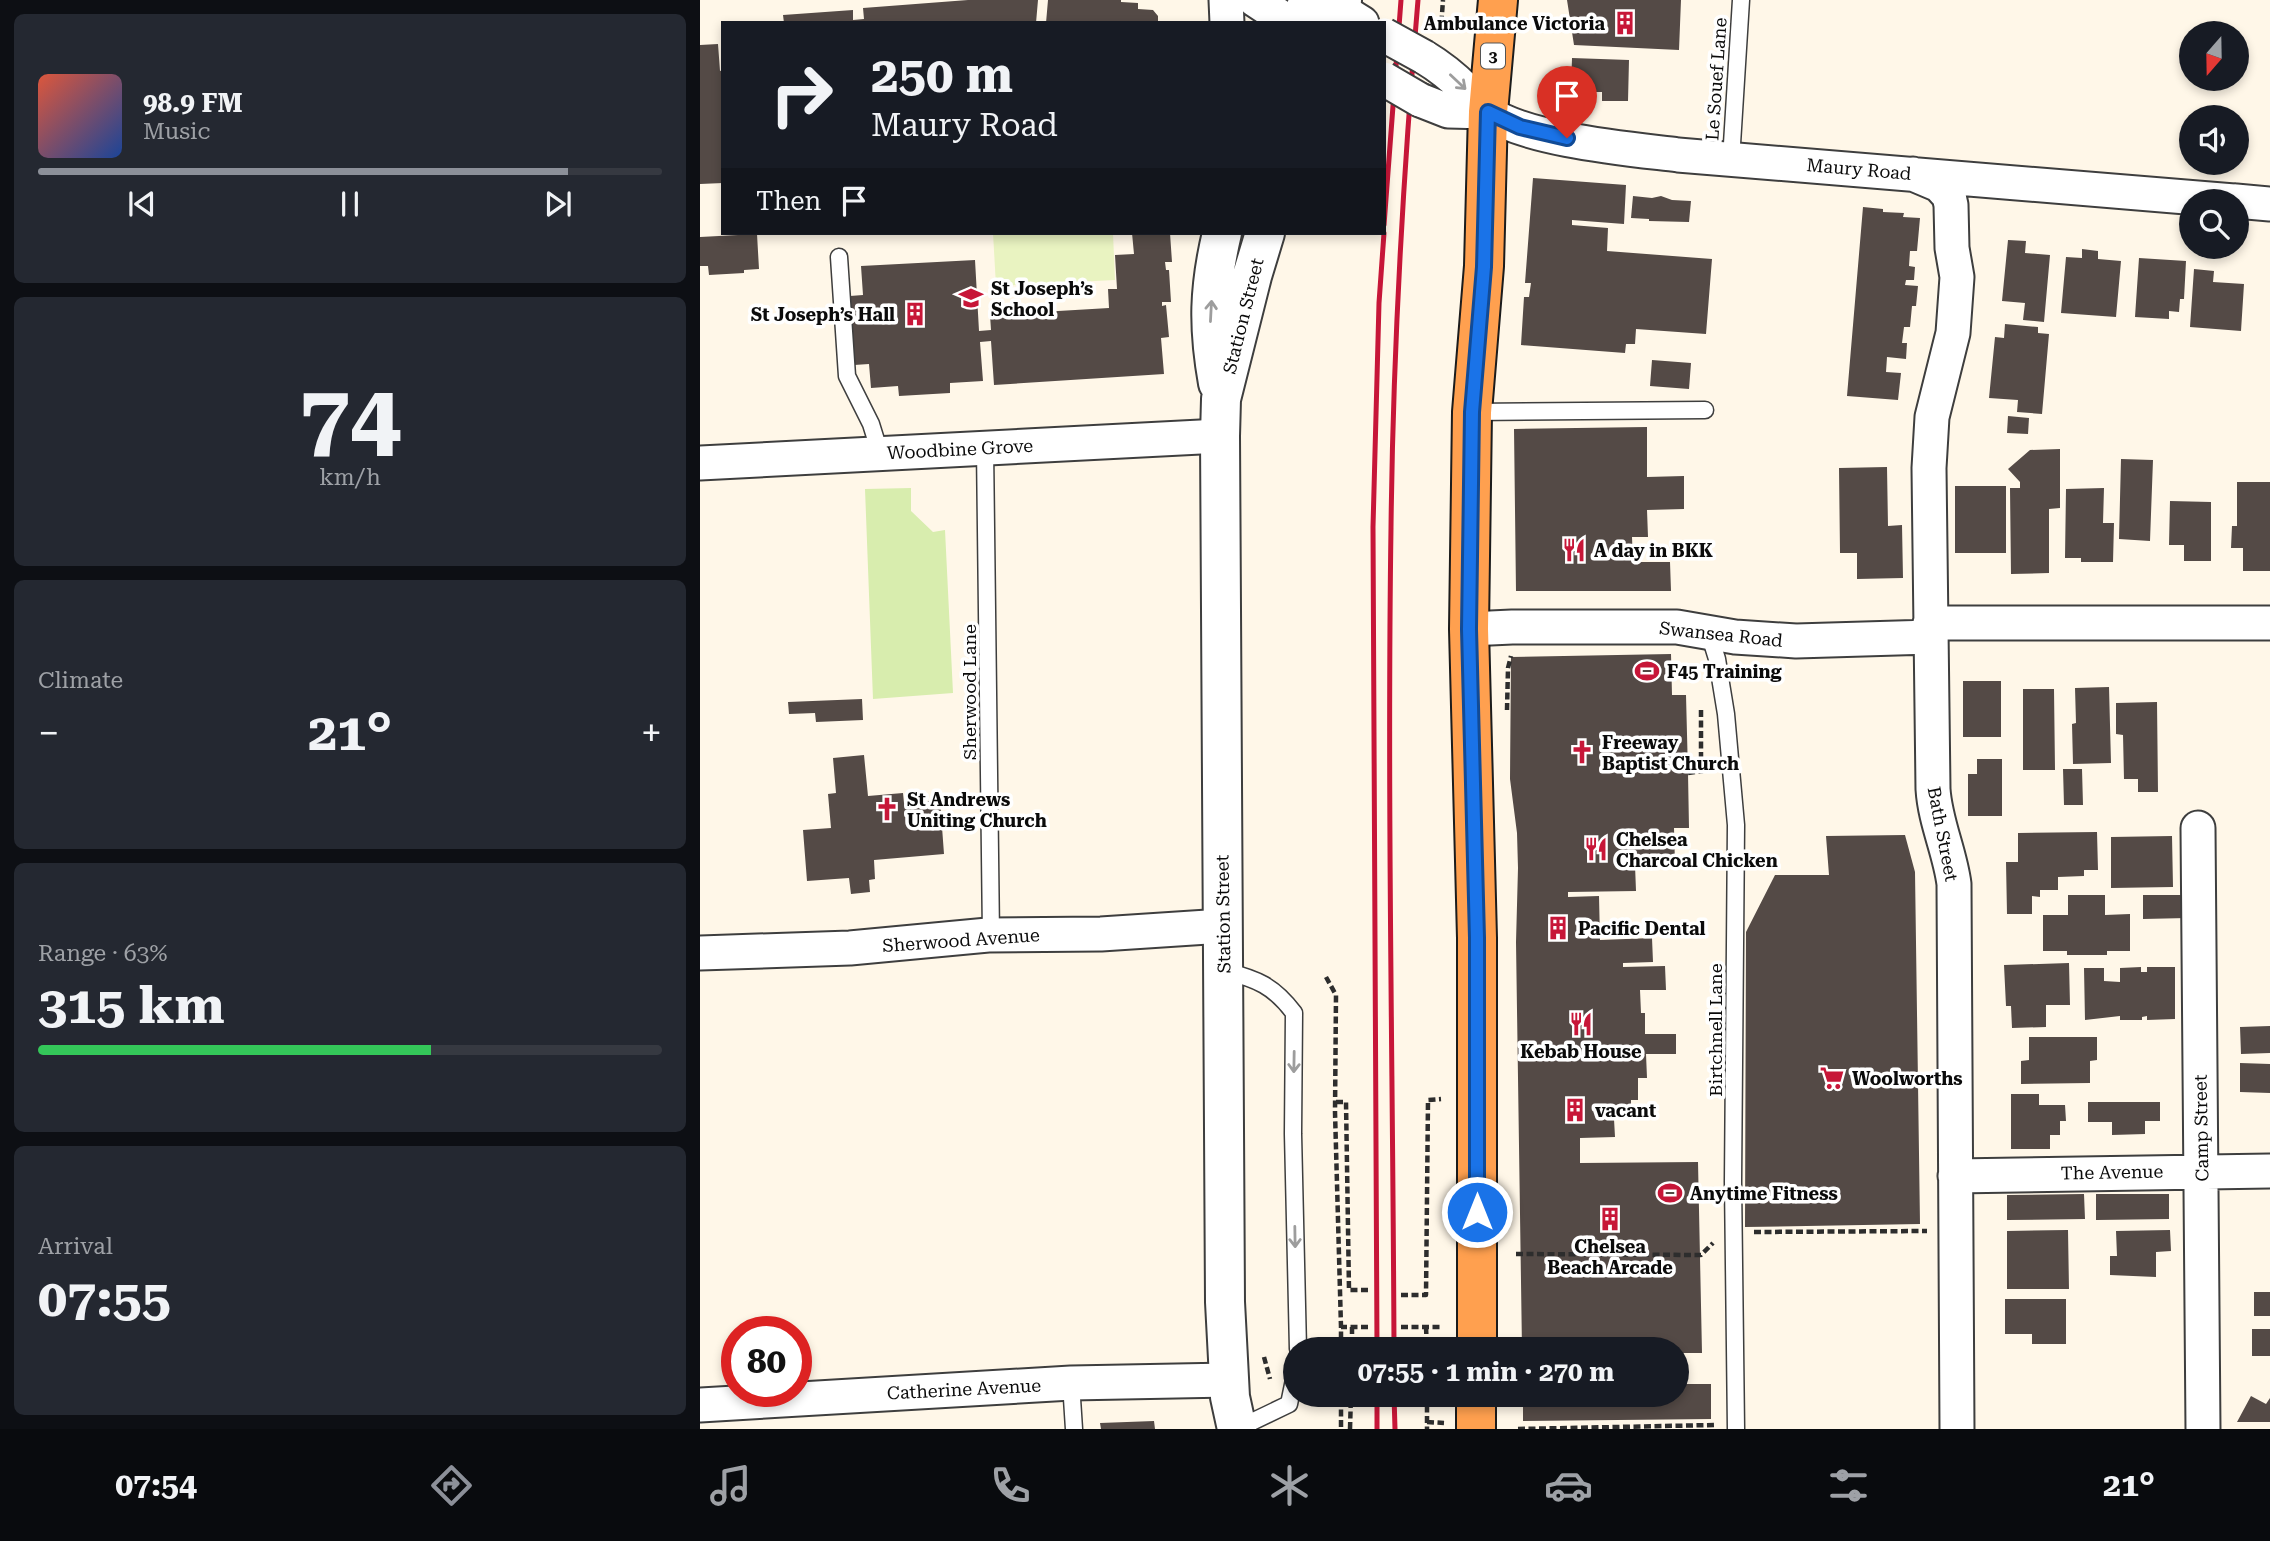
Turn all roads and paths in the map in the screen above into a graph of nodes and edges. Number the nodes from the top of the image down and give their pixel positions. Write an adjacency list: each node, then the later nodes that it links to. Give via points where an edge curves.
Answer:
1 (1226, 0): 7 (street)
2 (1255, 0): 8 (street)
3 (1443, 0): 11 (path, via 1441,28)
4 (1498, 0): 13 (highway, 3)
5 (1741, 0): 14 (lane, Le Souef Lane)
6 (1336, 9): 9 (street)
7 (1227, 21)
8 (1287, 21)
9 (1307, 21)
10 (1386, 35): 11 (street, bridge)
11 (1426, 43): 13 (street, one-way to 13, via 1449,74)
12 (1386, 80): 13 (street, bridge, via 1448,111)
13 (1488, 112): 14 (street, Maury Road, via 1533,131 1588,142); 28 (highway, 3, via 1484,267)
14 (1731, 160): 15 (street, Maury Road)
15 (1913, 174): 16 (street, Maury Road); 25 (street, Bath Street, via 1938,185 1949,196)
16 (1962, 178): 17 (street, Maury Road); 25 (street, Bath Street, via 1971,189 1975,206)
17 (2179, 196)
18 (2249, 201): 19 (street, Maury Road)
19 (2270, 201)
20 (1216, 235): 24 (street)
21 (1222, 235): 24 (street, Station Street)
22 (1264, 235): 26 (street, Station Street)
23 (839, 257): 31 (lane, via 847,376)
24 (1213, 271): 26 (street, Station Street, one-way to 24, via 1210,328)
25 (1957, 284): 35 (street, Bath Street, via 1953,333 1929,441)
26 (1221, 399): 29 (street, Station Street)
27 (1705, 410): 28 (lane)
28 (1472, 412): 34 (highway, 3)
29 (1220, 436): 30 (street, Woodbine Grove); 42 (street, Station Street)
30 (985, 448): 31 (street, Woodbine Grove); 43 (lane, Sherwood Lane)
31 (880, 453): 32 (street, Woodbine Grove)
32 (700, 463)
33 (2270, 623): 35 (street, Swansea Road)
34 (1469, 629): 36 (street, Swansea Road, via 1677,627); 67 (highway, 3, via 1477,938)
35 (1931, 630): 36 (street, Swansea Road, via 1796,641); 51 (street, Bath Street, via 1933,800 1954,884)
36 (1709, 633): 52 (lane, Birtchnell Lane, via 1726,714 1736,825)
37 (1518, 654): 39 (path, via 1511,656 1508,668)
38 (1701, 703): 40 (path)
39 (1506, 722)
40 (1701, 772)
41 (2198, 828): 49 (street, Camp Street)
42 (1223, 926): 43 (street, Sherwood Avenue); 45 (street, Station Street)
43 (991, 936): 44 (street, Sherwood Avenue, via 850,948)
44 (700, 953)
45 (1225, 971): 63 (lane, one-way to 63, via 1255,979 1283,998 1294,1013); 68 (street, Station Street)
46 (1326, 977): 48 (path, via 1336,995)
47 (1441, 1099): 56 (path, via 1428,1100 1426,1295)
48 (1336, 1102): 55 (path, via 1346,1102 1349,1290); 57 (path)
49 (2201, 1171): 50 (street, The Avenue); 51 (street, The Avenue); 87 (street, Camp Street)
50 (2270, 1171)
51 (1955, 1176): 86 (street, Bath Street)
52 (1733, 1238): 53 (path, via 1748,1232 1927,1230); 54 (path, via 1720,1239 1701,1255); 79 (lane, Birtchnell Lane)
53 (1927, 1238)
54 (1516, 1254)
55 (1370, 1290)
56 (1401, 1295)
57 (1341, 1327): 58 (path); 64 (path)
58 (1352, 1327): 59 (path); 65 (path, bridge)
59 (1370, 1327)
60 (1401, 1327): 61 (path)
61 (1426, 1327): 62 (path); 66 (path)
62 (1443, 1327)
63 (1298, 1337)
64 (1341, 1337)
65 (1352, 1337)
66 (1426, 1337)
67 (1476, 1337)
68 (1229, 1380): 69 (street, Catherine Avenue); 82 (street, Station Street)
69 (1072, 1383): 70 (street, Catherine Avenue); 81 (lane)
70 (700, 1405)
71 (1283, 1407): 82 (lane)
72 (1340, 1407): 80 (path)
73 (1351, 1407): 76 (path)
74 (1427, 1407): 77 (path)
75 (1470, 1407): 78 (highway)
76 (1351, 1421): 80 (path); 83 (path)
77 (1427, 1422): 78 (path); 84 (path)
78 (1461, 1426)
79 (1729, 1427): 85 (path)
80 (1339, 1428)
81 (1074, 1429)
82 (1237, 1429)
83 (1350, 1429)
84 (1427, 1429)
85 (1518, 1429)
86 (1957, 1429)
87 (2203, 1429)

